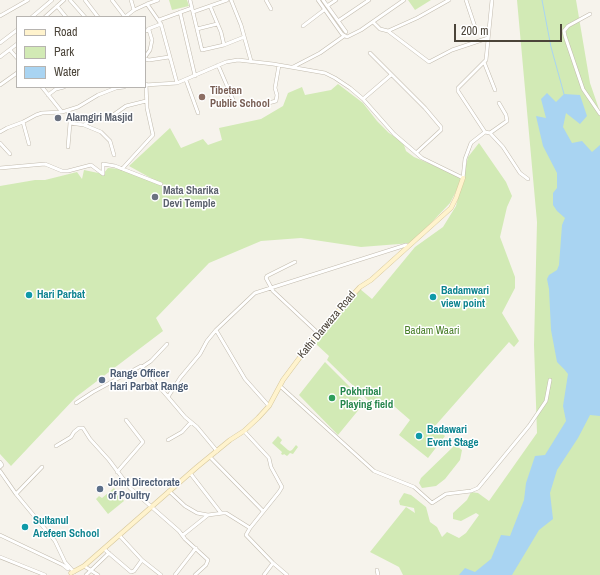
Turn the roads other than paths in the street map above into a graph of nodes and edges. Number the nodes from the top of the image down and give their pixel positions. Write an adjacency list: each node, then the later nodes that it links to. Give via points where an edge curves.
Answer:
1 (28, 0): 32 (street)
2 (52, 0): 33 (street)
3 (64, 0): 22 (street)
4 (70, 0): 37 (street)
5 (85, 0): 38 (street)
6 (131, 0): 26 (street)
7 (157, 0): 21 (street)
8 (190, 0): 27 (street)
9 (227, 0): 23 (street)
10 (231, 0): 54 (street)
11 (266, 0): 25 (street)
12 (318, 0): 28 (street)
13 (323, 0): 24 (street)
14 (336, 0): 24 (street)
15 (369, 0): 42 (street)
16 (404, 0): 43 (street)
17 (449, 0): 51 (street)
18 (466, 0): 47 (street)
19 (492, 0): 55 (street)
20 (114, 1): 39 (street)
21 (147, 4): 26 (street); 41 (street)
22 (57, 6): 30 (street); 36 (street)
23 (210, 6): 27 (street); 45 (street)
24 (327, 6): 42 (street)
25 (272, 8)
26 (134, 10): 40 (street)
27 (192, 10): 29 (street); 48 (street)
28 (324, 10): 46 (street); 53 (street)
29 (180, 12): 41 (street); 73 (street)
30 (50, 13): 34 (street); 35 (street)
31 (590, 14): 92 (street, via 568,26 564,32 581,85)
32 (0, 16)
33 (33, 16)
34 (46, 16)
35 (52, 16)
36 (65, 16)
37 (84, 16)
38 (97, 16)
39 (124, 16)
40 (126, 16)
41 (158, 20): 44 (street)
42 (338, 21): 52 (street)
43 (373, 22): 51 (street, via 380,29); 53 (street, via 350,36)
44 (161, 24): 49 (street); 64 (street)
45 (218, 24): 48 (street); 58 (street)
46 (303, 26)
47 (475, 27)
48 (197, 29): 58 (street, via 202,50)
49 (146, 30): 61 (street, via 149,30 152,40)
50 (16, 31): 56 (street)
51 (388, 31): 55 (street, via 429,62 452,50)
52 (346, 32)
53 (344, 36): 70 (street)
54 (244, 37): 58 (street); 66 (street)
55 (488, 38): 67 (street)
56 (0, 43)
57 (16, 45): 59 (street)
58 (224, 45)
59 (10, 50): 62 (street); 63 (street)
60 (370, 53): 72 (street)
61 (146, 56)
62 (0, 57)
63 (16, 57)
64 (169, 57): 65 (street); 75 (street)
65 (146, 58)
66 (250, 61): 68 (street, via 238,60); 69 (street)
67 (484, 62): 82 (street); 97 (street, via 458,88)
68 (218, 65): 73 (street); 86 (street)
69 (279, 65): 70 (street); 88 (street, via 275,88 276,101)
70 (292, 68): 84 (street, via 325,73 336,78)
71 (16, 74): 76 (street)
72 (391, 75): 84 (street); 102 (street, via 441,127 441,130)
73 (195, 76): 74 (street)
74 (186, 80): 75 (street); 91 (street)
75 (177, 83): 77 (street)
76 (0, 84)
77 (146, 84)
78 (43, 88): 83 (street)
79 (56, 88): 83 (street)
80 (116, 88): 89 (street)
81 (145, 88): 85 (street)
82 (495, 90)
83 (48, 95): 90 (street)
84 (363, 99): 102 (street, via 394,134)
85 (146, 101): 95 (street, via 126,106 109,118 90,121); 106 (street, via 153,135)
86 (234, 102)
87 (499, 103): 98 (street, via 507,121)
88 (261, 105)
89 (68, 110): 90 (street); 94 (street)
90 (62, 112): 93 (street, via 42,113)
91 (198, 113)
92 (600, 114)
93 (23, 122): 96 (street); 100 (street)
94 (70, 123): 95 (street); 101 (street)
95 (84, 125): 104 (street, via 106,136)
96 (0, 132)
97 (484, 132): 98 (street); 107 (street, Kathi Darwaza Road, via 471,143)
98 (490, 133): 108 (street, via 520,173)
99 (0, 143): 103 (street)
100 (29, 144)
101 (68, 147)
102 (416, 153): 107 (street)
103 (10, 154)
104 (114, 155)
105 (0, 168): 106 (street, via 45,164 68,171 91,165 103,174 104,164)
106 (122, 169): 109 (street)
107 (462, 178): 114 (street, Kathi Darwaza Road, via 451,208 360,287)
108 (528, 179)
109 (161, 184)
110 (406, 245): 112 (street)
111 (295, 262): 112 (street, via 266,277)
112 (271, 288): 113 (street, via 255,293); 114 (street)
113 (216, 330): 119 (street); 121 (street, via 245,379)
114 (318, 333): 118 (street, Kathi Darwaza Road)
115 (167, 344): 116 (street)
116 (142, 367): 119 (street); 120 (street)
117 (550, 380): 118 (street, via 546,401 529,426 478,488 446,494 432,503 414,487 374,471)
118 (280, 386): 121 (street, Kathi Darwaza Road)
119 (168, 397): 123 (street)
120 (76, 404)
121 (269, 406): 124 (street, Kathi Darwaza Road)
122 (126, 420): 133 (street, via 143,442)
123 (191, 422): 125 (street, via 182,432); 127 (street)
124 (244, 430): 127 (street, Kathi Darwaza Road); 138 (street, via 268,458 282,486)
125 (168, 440)
126 (56, 446): 133 (street, via 82,428)
127 (217, 451): 128 (street, Kathi Darwaza Road)
128 (210, 457): 134 (street, Kathi Darwaza Road); 138 (street)
129 (0, 462): 130 (street)
130 (0, 467)
131 (42, 467): 136 (street)
132 (0, 471): 136 (street)
133 (118, 472): 137 (street, via 134,492)
134 (190, 473): 135 (street, Kathi Darwaza Road); 139 (street)
135 (170, 491): 137 (street, Kathi Darwaza Road); 140 (street, via 190,509)
136 (16, 494): 154 (street, via 55,541)
137 (152, 506): 142 (street, Kathi Darwaza Road); 143 (street)
138 (263, 511): 141 (street)
139 (221, 513): 140 (street); 141 (street, via 229,514)
140 (208, 515): 143 (street)
141 (250, 528): 150 (street, via 247,536)
142 (119, 535): 146 (street, Kathi Darwaza Road); 149 (street)
143 (183, 535): 145 (street)
144 (0, 536): 154 (street, via 63,565)
145 (196, 548): 159 (street); 160 (street, via 209,561)
146 (104, 549): 147 (street); 151 (street, Kathi Darwaza Road)
147 (109, 553): 149 (street, via 131,572); 152 (street)
148 (0, 557): 155 (street)
149 (142, 560): 158 (street)
150 (273, 564): 161 (street); 162 (street)
151 (84, 566): 152 (street); 154 (street, Kathi Darwaza Road)
152 (91, 570): 156 (street); 157 (street)
153 (377, 570): 163 (street)
154 (72, 572)
155 (45, 575)
156 (86, 575)
157 (98, 575)
158 (162, 575)
159 (175, 575)
160 (195, 575)
161 (264, 575)
162 (286, 575)
163 (378, 575)

